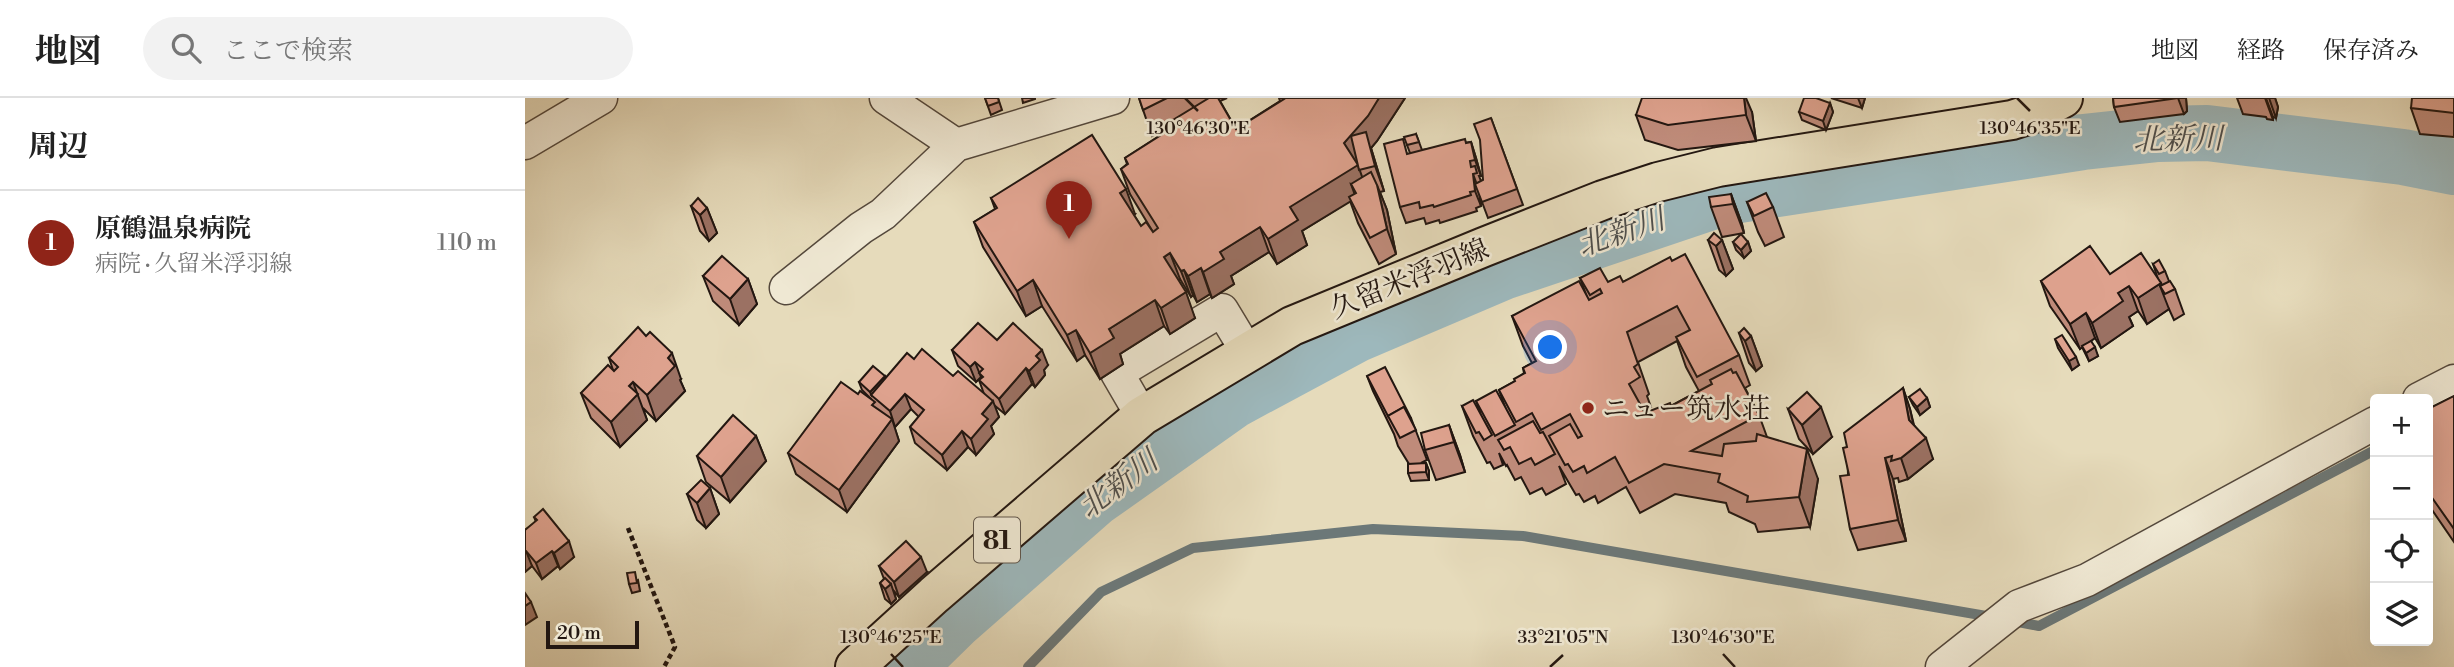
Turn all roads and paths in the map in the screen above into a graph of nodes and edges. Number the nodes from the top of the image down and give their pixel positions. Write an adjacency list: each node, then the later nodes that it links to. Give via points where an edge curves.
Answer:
1 (601, 98): 5 (street)
2 (886, 98): 6 (street)
3 (1113, 98): 6 (street)
4 (2063, 98): 8 (main road, 久留米浮羽線 / 81, via 2012,120 1718,167 1658,182 1495,242 1304,321)
5 (525, 143)
6 (956, 145): 7 (street, via 883,214)
7 (786, 288)
8 (1248, 353): 11 (main road, 久留米浮羽線 / 81); 11 (street, via 1222,310 1117,373)
9 (2454, 381): 10 (street)
10 (2429, 394)
11 (1142, 416): 15 (main road, 久留米浮羽線 / 81)
12 (2370, 426): 16 (street, via 2087,580 2019,606)
13 (628, 528): 14 (path, via 675,647)
14 (664, 667)
15 (855, 667)
16 (1942, 667)

